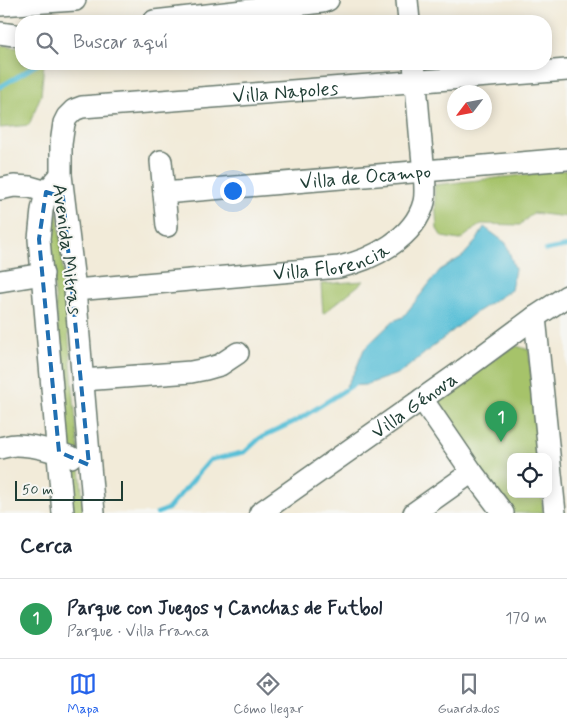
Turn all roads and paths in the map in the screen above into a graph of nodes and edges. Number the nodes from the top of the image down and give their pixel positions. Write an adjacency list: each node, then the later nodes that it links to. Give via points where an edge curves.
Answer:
1 (75, 0): 4 (street)
2 (328, 0): 5 (street)
3 (407, 0): 6 (street)
4 (12, 11)
5 (207, 15)
6 (408, 15)
7 (0, 33): 8 (street)
8 (15, 35)
9 (567, 70): 10 (street, Villa Napoles)
10 (414, 73): 13 (street, Villa Florencia); 14 (street, Villa Napoles, via 82,107 67,116 64,123)
11 (567, 159): 13 (street, Villa de Ocampo)
12 (161, 161): 16 (street)
13 (424, 172): 16 (street, Villa de Ocampo); 21 (street, Villa Florencia, via 424,201 418,218 401,237 368,259 339,268)
14 (61, 175): 17 (street, Avenida Mitras)
15 (0, 189): 17 (street, via 30,187)
16 (164, 193): 18 (street)
17 (55, 195): 19 (street, Avenida Mitras, via 42,210); 21 (street, Avenida Mitras)
18 (167, 226)
19 (42, 274): 20 (street); 28 (street, Avenida Mitras)
20 (0, 281)
21 (75, 290): 25 (street, Avenida Mitras)
22 (567, 296): 23 (street, Villa Génova)
23 (535, 317): 26 (street, Villa Génova); 36 (street)
24 (238, 353): 25 (street, via 220,365 191,372)
25 (83, 380): 29 (street, Avenida Mitras)
26 (422, 399): 30 (street); 33 (street, Villa Génova)
27 (0, 448): 28 (street, via 15,445)
28 (58, 452): 29 (street); 31 (street, Avenida Mitras)
29 (89, 465): 32 (street, Avenida Mitras)
30 (472, 472): 34 (street); 35 (street)
31 (63, 513)
32 (94, 513)
33 (260, 513)
34 (414, 513)
35 (503, 513)
36 (555, 513)

